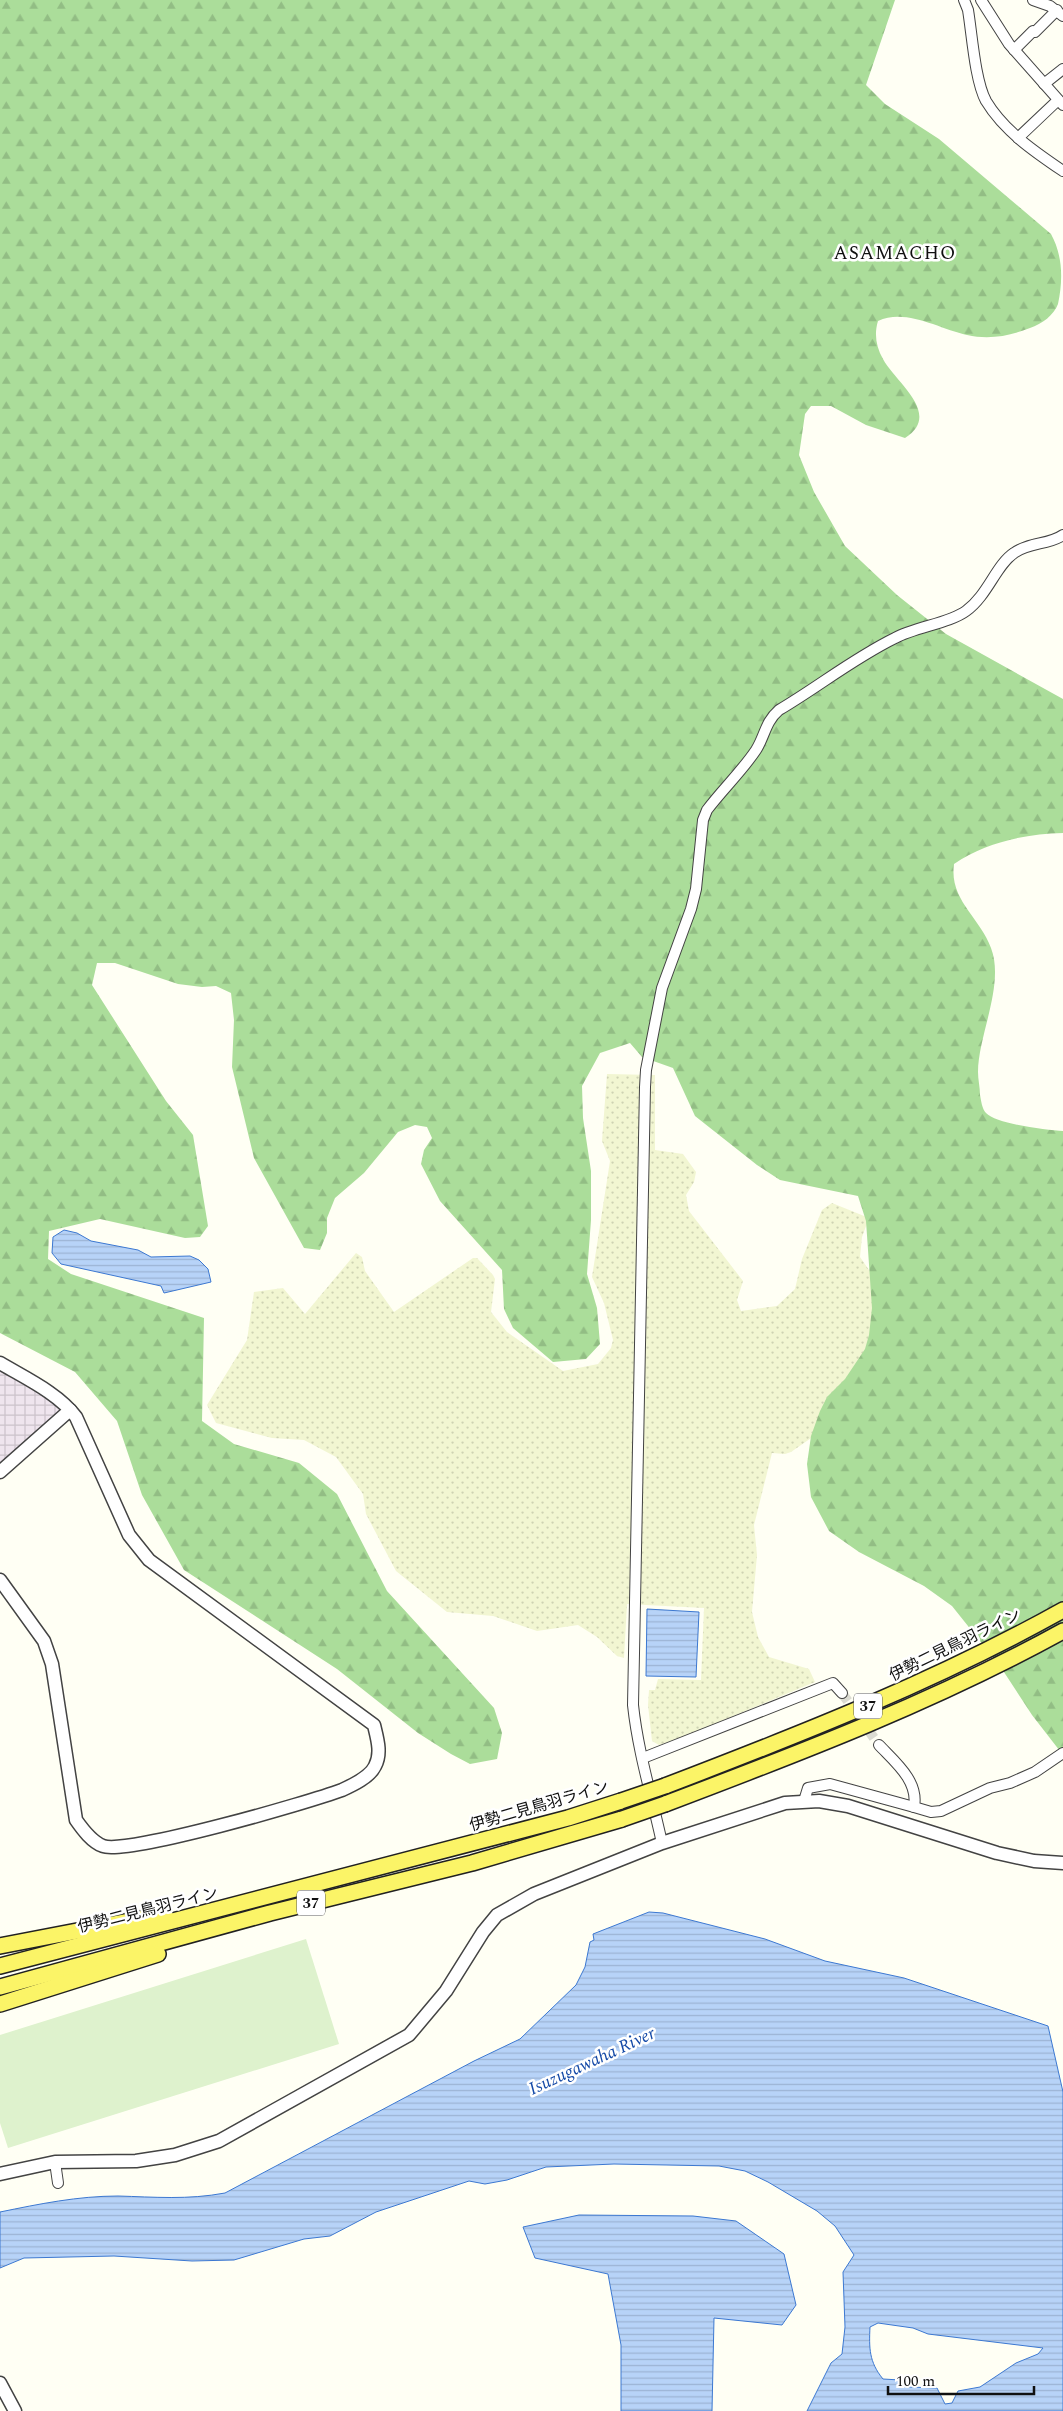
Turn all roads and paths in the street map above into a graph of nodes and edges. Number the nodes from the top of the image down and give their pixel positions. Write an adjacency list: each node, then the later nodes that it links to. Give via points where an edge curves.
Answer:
1 (964, 0): 9 (street, via 986,101)
2 (980, 0): 5 (street)
3 (1033, 0): 4 (street)
4 (1060, 13): 5 (street, via 1033,31)
5 (1014, 50): 7 (street)
6 (1063, 69): 7 (street)
7 (1044, 84): 8 (street)
8 (1061, 103): 9 (street)
9 (1018, 138): 10 (street)
10 (1063, 171)
11 (1061, 540): 21 (street, via 1022,548 1011,555 984,595 964,613 911,630 877,646 779,710 770,718 756,749 707,810 703,820 696,889 662,988 646,1078 633,1683 637,1742)
12 (0, 1363): 13 (street, via 54,1396)
13 (70, 1410): 14 (street); 15 (street, via 129,1535 149,1560 374,1725 379,1745 375,1766 364,1778 343,1790 146,1843 116,1848 103,1846 85,1833 76,1820 52,1664 44,1641)
14 (0, 1472)
15 (0, 1580)
16 (1063, 1610): 27 (main road, 伊勢二見鳥羽ライン / 37, bridge, via 969,1660 870,1705 665,1786 568,1818)
17 (1063, 1632): 26 (main road, 伊勢二見鳥羽ライン / 37, bridge, via 875,1722 665,1804 472,1863)
18 (842, 1693): 21 (street, via 833,1683)
19 (879, 1745): 23 (street, via 909,1780)
20 (1063, 1753): 23 (street, via 1035,1772 941,1811)
21 (643, 1758): 24 (street)
22 (804, 1801): 23 (street, via 808,1788 830,1784); 24 (street, via 778,1804); 25 (street, via 848,1806 997,1853)
23 (914, 1807)
24 (662, 1843): 32 (street, via 534,1894 497,1915 446,1991 409,2035 219,2141 175,2155 136,2161)
25 (1063, 1862)
26 (270, 1913): 30 (main road, 伊勢二見鳥羽ライン / 37); 31 (main road, via 219,1935)
27 (197, 1916): 28 (main road, via 150,1917); 29 (main road, 伊勢二見鳥羽ライン / 37)
28 (0, 1946)
29 (0, 1966)
30 (0, 1987)
31 (0, 2004)
32 (55, 2162): 33 (street); 34 (street)
33 (0, 2174)
34 (58, 2183)
35 (0, 2383): 36 (street)
36 (15, 2411)

